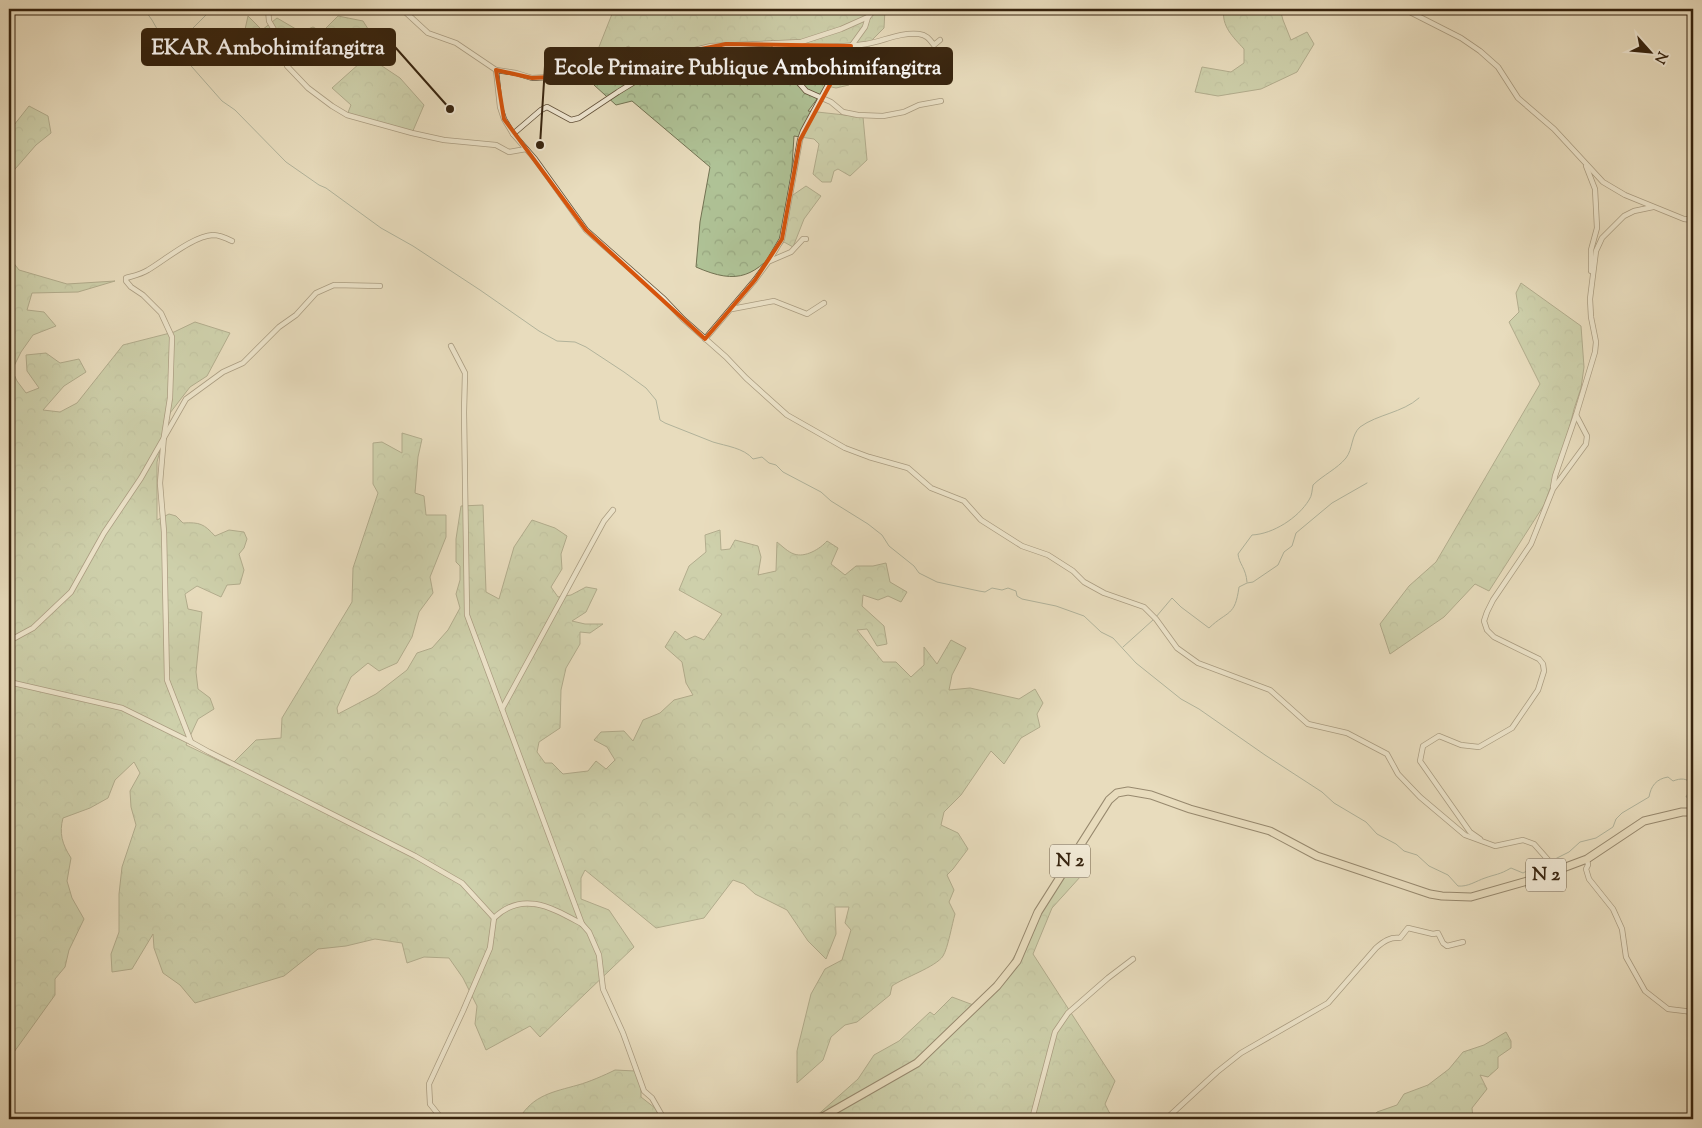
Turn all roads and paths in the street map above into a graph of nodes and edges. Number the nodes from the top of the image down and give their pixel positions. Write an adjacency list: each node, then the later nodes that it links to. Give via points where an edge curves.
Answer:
1 (268, 9): 14 (street, via 269,21 283,45 287,66 308,88 347,115 444,140 496,146 509,152)
2 (402, 9): 10 (street, via 428,33 456,43)
3 (875, 9): 5 (street)
4 (1404, 9): 15 (street, via 1480,51 1498,67 1518,98 1554,129)
5 (868, 17): 7 (street, via 801,42); 8 (street)
6 (940, 40): 8 (street, via 934,45 922,34 904,34)
7 (773, 43): 8 (street, via 787,47); 9 (street, via 719,45); 11 (street, via 800,84)
8 (851, 46): 11 (street)
9 (681, 53): 10 (street, via 568,76 532,78); 13 (street, via 579,118 571,120 547,107)
10 (496, 70): 13 (street, via 500,107)
11 (820, 98): 12 (street, via 843,112 883,116); 20 (street, via 800,140 782,239)
12 (941, 101)
13 (513, 134): 14 (street)
14 (526, 150): 25 (street, via 586,230)
15 (1584, 163): 16 (street, via 1603,182); 21 (street, via 1595,188 1598,228 1591,250)
16 (1655, 207): 17 (street, via 1684,220); 21 (street, via 1624,216 1602,238 1596,251)
17 (1693, 220)
18 (806, 238): 20 (street, via 791,252)
19 (232, 241): 28 (street, via 213,235 200,238 146,271 126,278 131,287 161,312 172,337)
20 (769, 261): 24 (street)
21 (1592, 285): 27 (street, via 1595,352)
22 (380, 286): 28 (street, via 334,285 316,293 243,363 223,372 186,399)
23 (824, 303): 24 (street, via 807,314 774,301)
24 (732, 309): 25 (street)
25 (705, 339): 37 (street, via 787,415 845,448 908,468 931,488 964,501 981,520 1022,546 1048,555 1104,593 1144,607 1177,648 1198,664 1270,690 1308,724 1347,733 1387,754 1398,774 1426,802 1465,835)
26 (451, 346): 34 (street, via 465,373 467,616)
27 (1576, 415): 29 (street); 29 (street, via 1587,436 1586,444)
28 (164, 436): 31 (street, via 71,592 33,628); 35 (street, via 160,483 167,680)
29 (1553, 489): 37 (street, via 1531,544 1486,612 1484,621 1494,636 1539,659 1544,671 1538,690 1512,728 1479,746 1461,745 1440,736 1423,746 1420,761 1470,832)
30 (612, 510): 34 (street)
31 (9, 640)
32 (10, 682): 33 (street); 35 (street, via 122,708)
33 (9, 692)
34 (502, 709): 41 (street)
35 (191, 742): 40 (street, via 462,883)
36 (1693, 812): 38 (main road, N 2, via 1644,821)
37 (1486, 843): 39 (street, via 1495,846 1523,840 1534,844)
38 (1586, 859): 39 (main road, N 2); 44 (street, via 1589,879 1613,909 1622,929 1626,957 1645,991 1668,1009)
39 (1555, 868): 48 (main road, N 2, via 1530,880 1471,897 1430,894 1317,856 1270,831 1145,793 1117,793 1109,800 1055,884 1038,912 1017,961 997,986 916,1063)
40 (494, 918): 41 (street, via 502,910 521,903 550,906); 45 (street, via 490,948 429,1084 430,1104)
41 (582, 924): 47 (street, via 599,955 602,989 644,1091)
42 (1463, 942): 50 (street, via 1447,946 1438,933 1408,928 1400,938 1385,940 1328,1003 1241,1053)
43 (1133, 959): 49 (street, via 1068,1013 1055,1032)
44 (1693, 1012)
45 (441, 1117): 46 (street)
46 (418, 1119)
47 (664, 1119)
48 (819, 1119)
49 (1032, 1119)
50 (1166, 1119)

